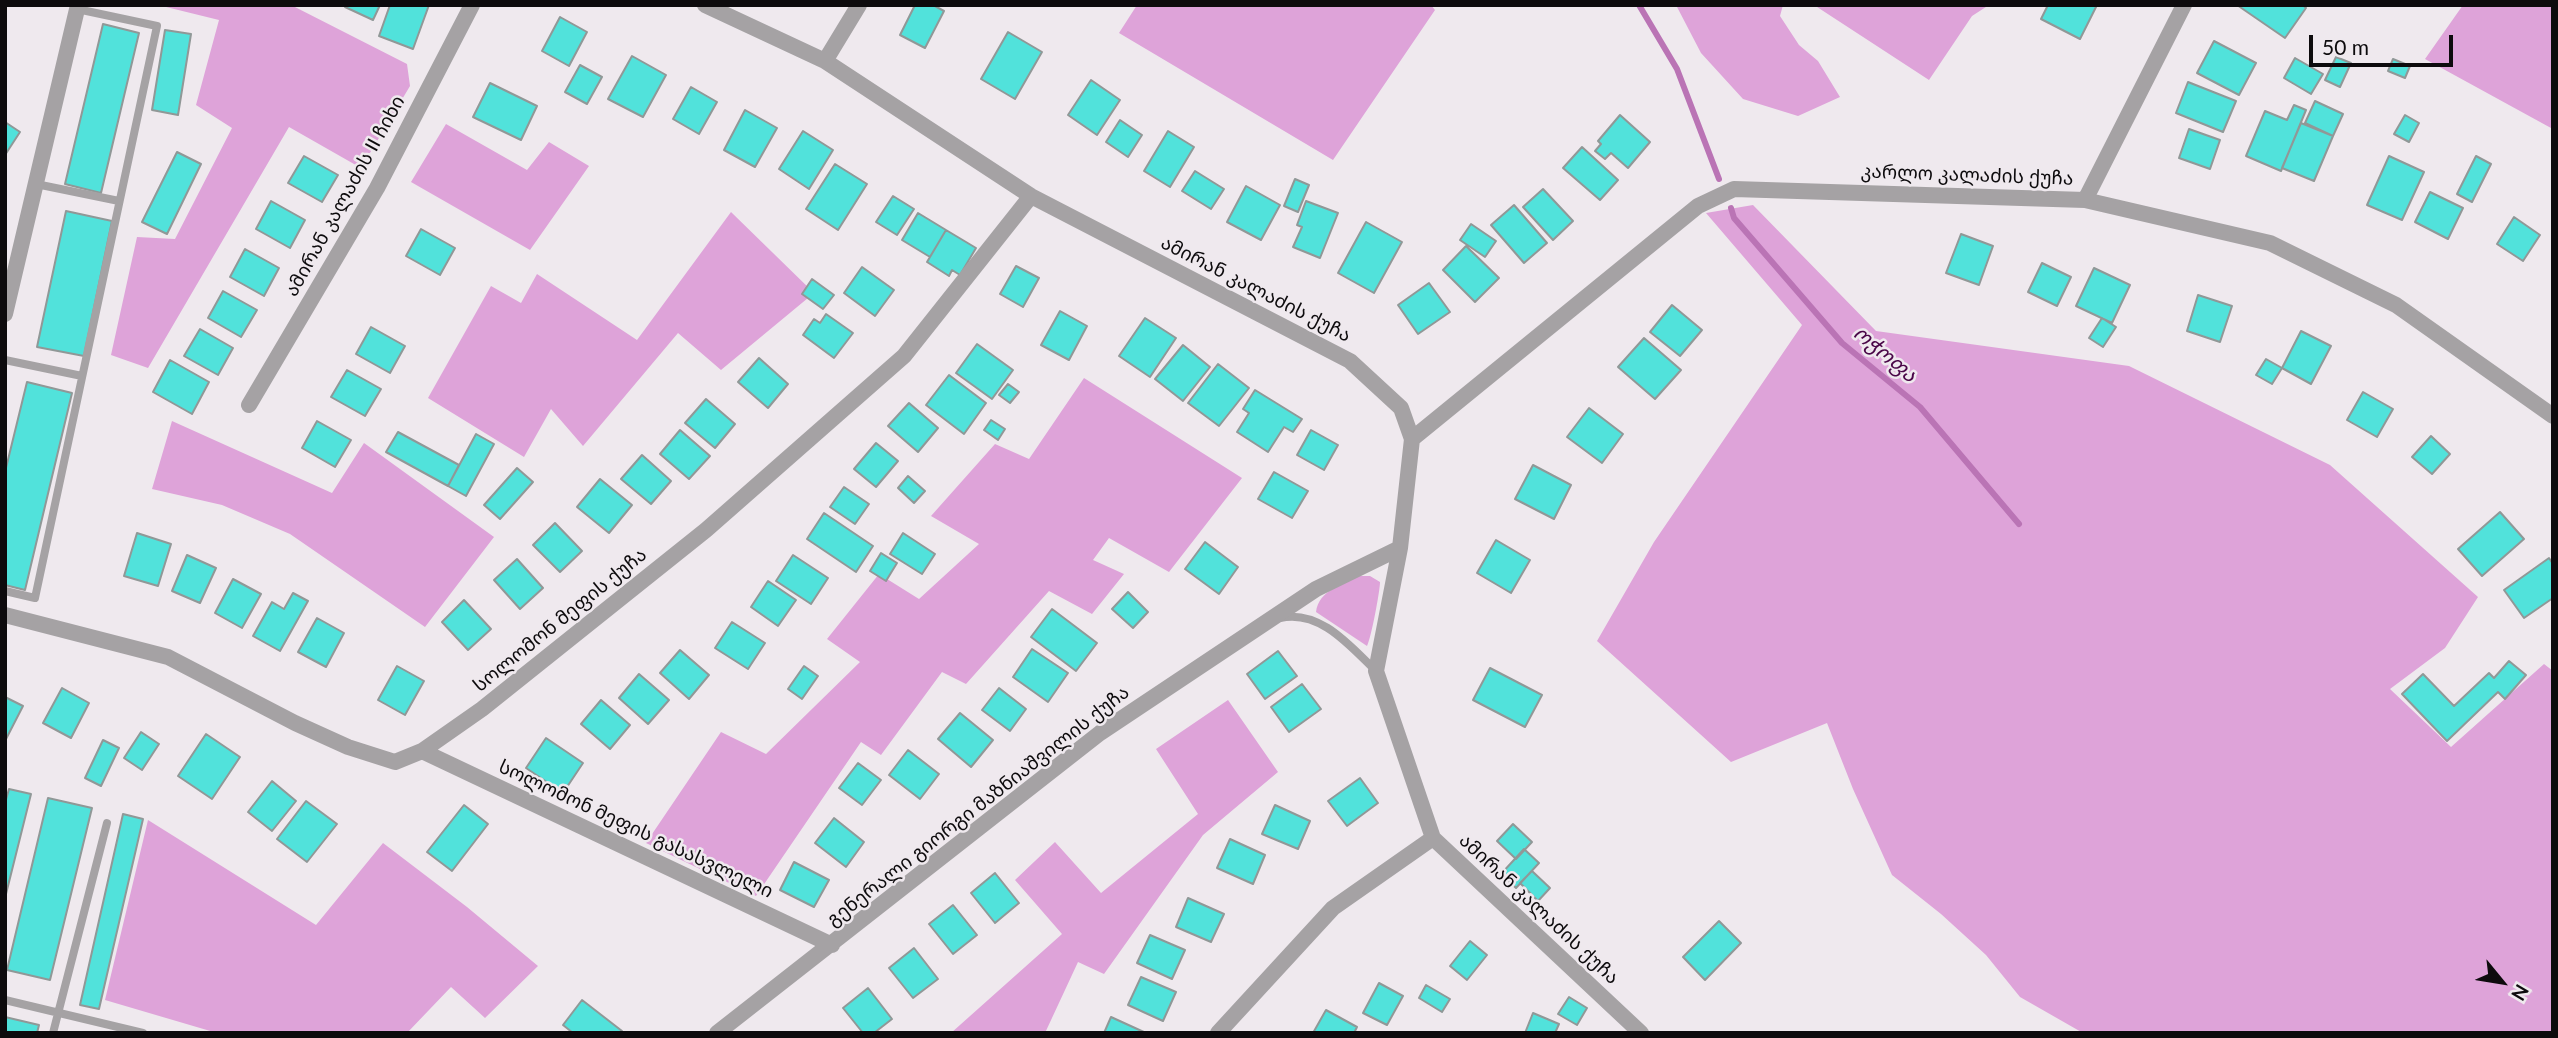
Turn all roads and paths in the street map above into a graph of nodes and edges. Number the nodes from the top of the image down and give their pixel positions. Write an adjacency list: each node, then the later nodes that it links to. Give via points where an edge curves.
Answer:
1 (472, 5): 14 (street, ამირან კალაძის II ჩიხი, via 377,188)
2 (705, 5): 6 (street, ამირან კალაძის ქუჩა)
3 (859, 5): 6 (street)
4 (2184, 5): 9 (street)
5 (77, 7): 7 (street); 10 (lane, via 157,26)
6 (825, 61): 8 (street, ამირან კალაძის ქუჩა)
7 (36, 184): 10 (lane); 11 (street)
8 (1031, 196): 16 (street, ამირან კალაძის ქუჩა, via 1350,361 1401,408); 22 (street, სოლომონ მეფის ქუჩა, via 904,356 706,530 482,709)
9 (2085, 200): 15 (street, კარლო კალაძის ქუჩა, via 2270,243 2396,305); 16 (street, კარლო კალაძის ქუჩა, via 1734,189 1698,206)
10 (119, 201): 13 (lane)
11 (5, 314)
12 (5, 360): 13 (lane)
13 (82, 376): 18 (lane, via 35,598)
14 (248, 405)
15 (2553, 416)
16 (1412, 439): 17 (street, ამირან კალაძის ქუჩა)
17 (1400, 548): 20 (street, გენერალი გიორგი მაზნიაშვილის ქუჩა, via 1316,589); 21 (street, ამირან კალაძის ქუჩა)
18 (5, 591)
19 (5, 615): 22 (street, სოლომონ მეფის ქუჩა, via 169,657 348,747 395,762)
20 (1269, 620): 21 (lane, გენერალი გიორგი მაზნიაშვილის ქუჩა, via 1308,617 1347,643); 25 (street, გენერალი გიორგი მაზნიაშვილის ქუჩა, via 1100,733)
21 (1376, 671): 24 (street, ამირან კალაძის ქუჩა)
22 (422, 751): 25 (street, სოლომონ მეფის გასასვლელი)
23 (107, 823): 27 (lane)
24 (1433, 838): 31 (street, via 1333,908); 32 (street, ამირან კალაძის ქუჩა)
25 (832, 945): 30 (street, გენერალი გიორგი მაზნიაშვილის ქუჩა)
26 (5, 1000): 27 (lane)
27 (58, 1012): 28 (lane); 29 (lane)
28 (53, 1033)
29 (143, 1033)
30 (718, 1033)
31 (1218, 1033)
32 (1641, 1033)

